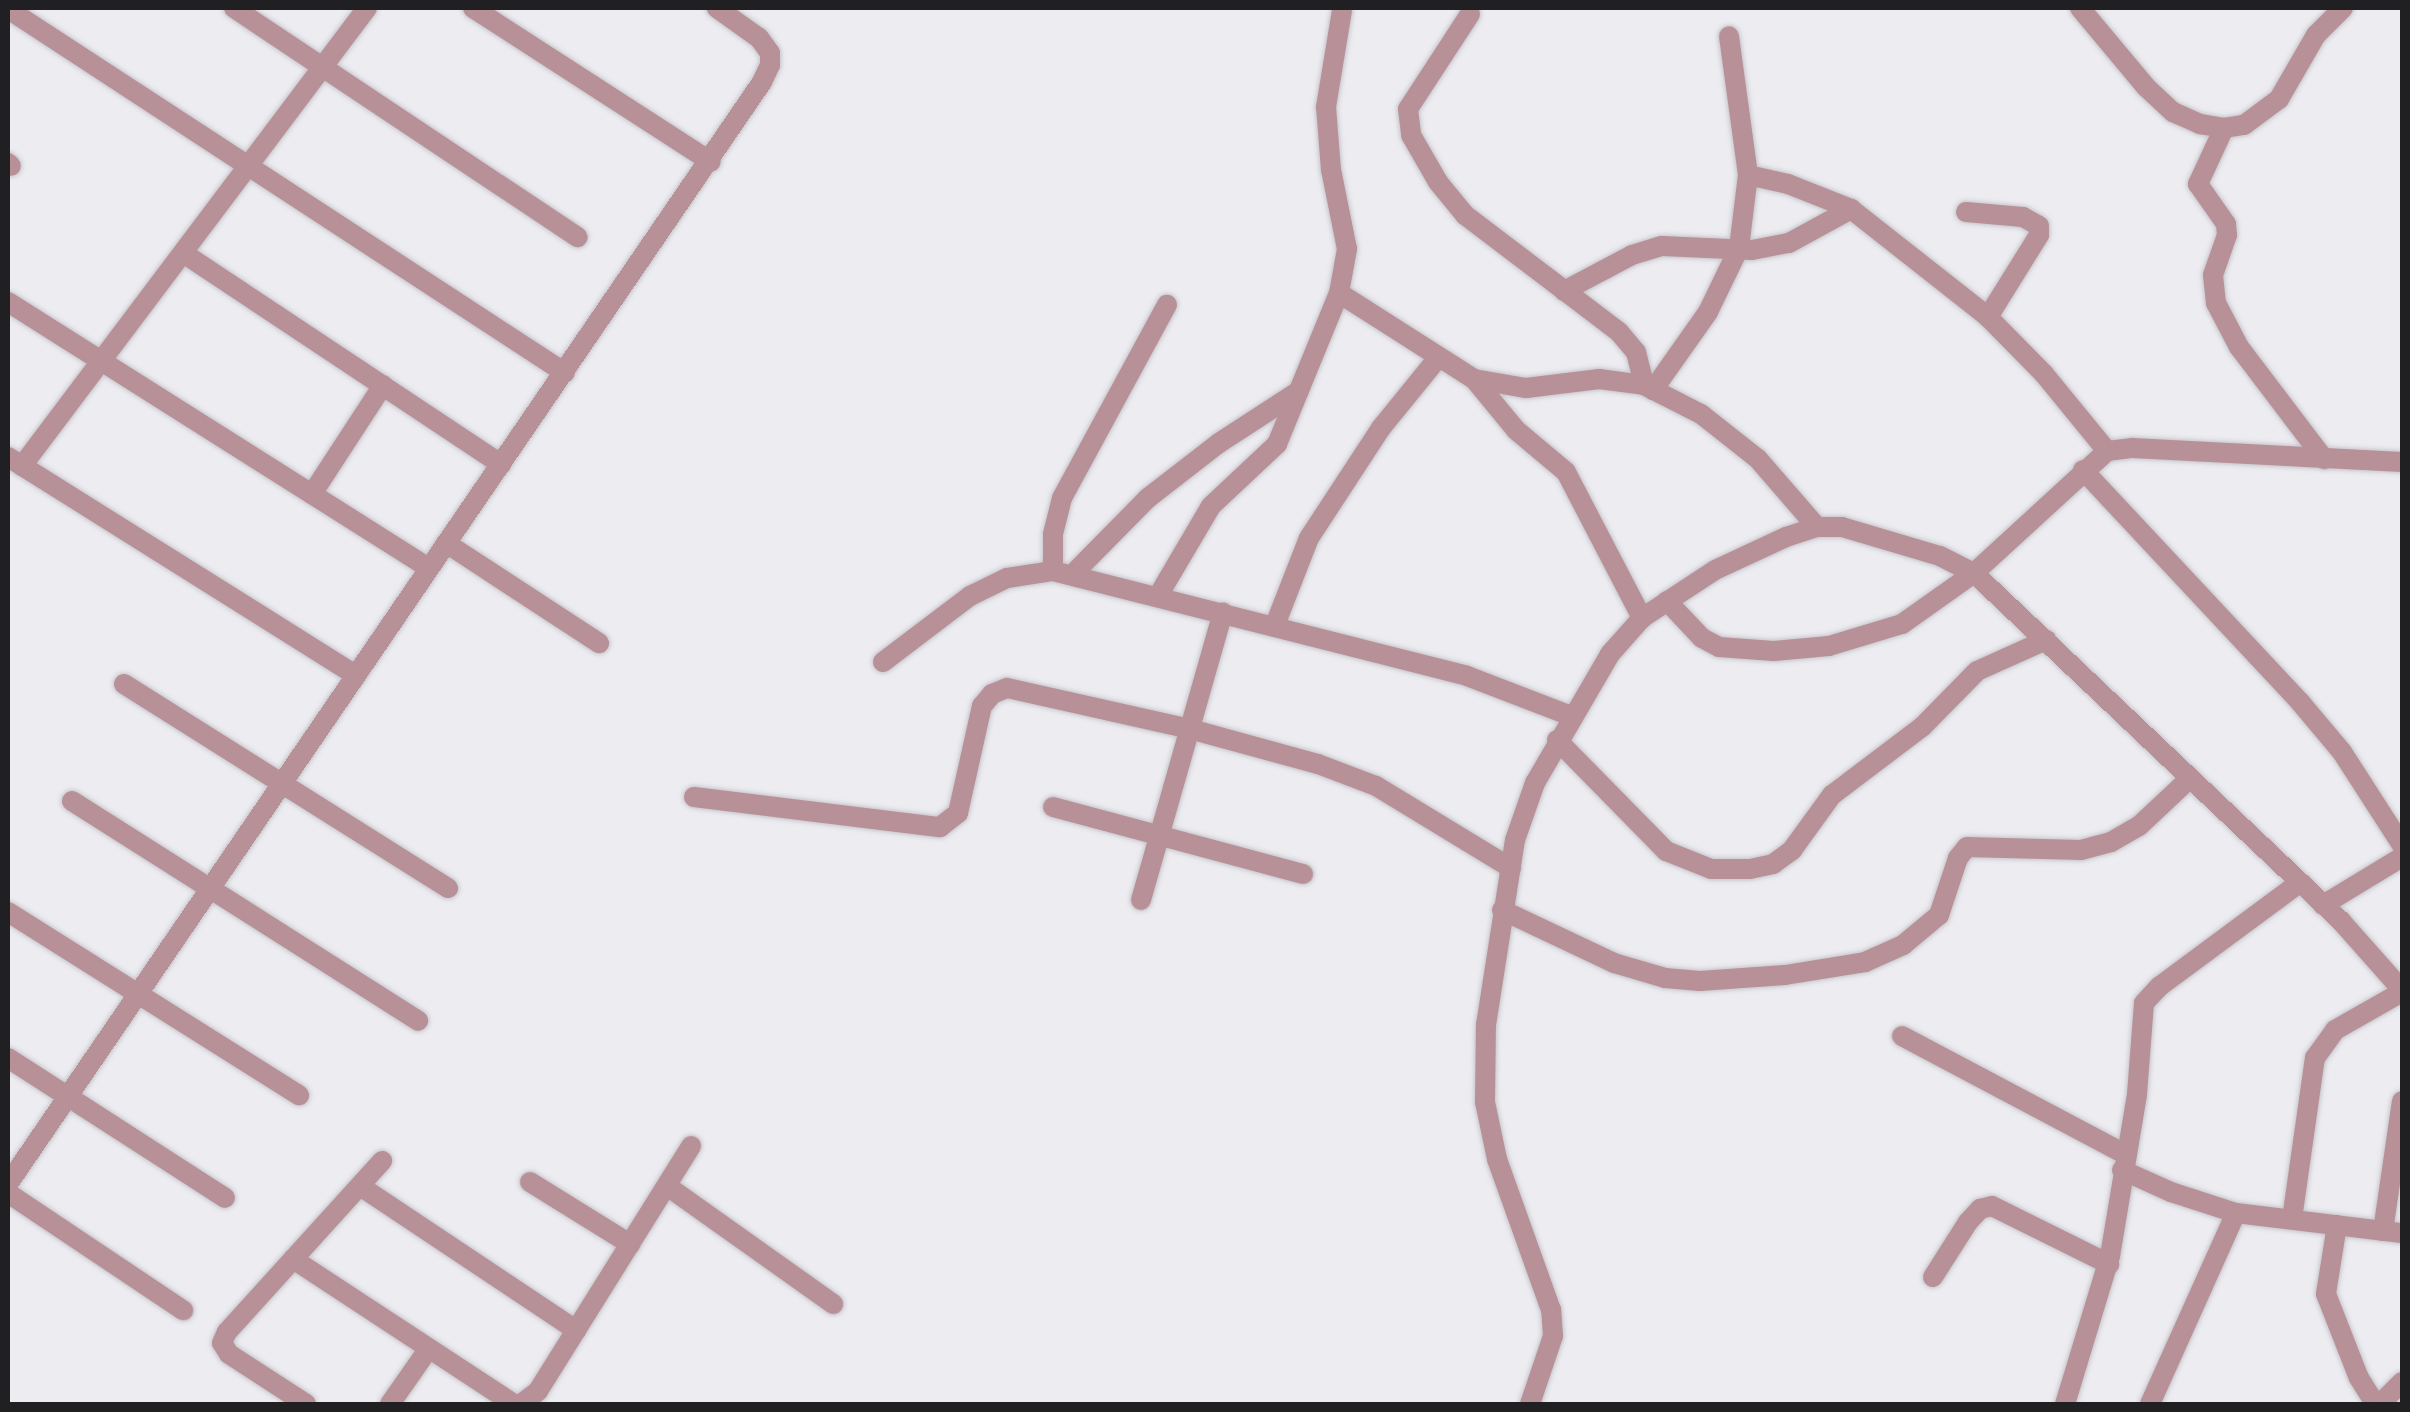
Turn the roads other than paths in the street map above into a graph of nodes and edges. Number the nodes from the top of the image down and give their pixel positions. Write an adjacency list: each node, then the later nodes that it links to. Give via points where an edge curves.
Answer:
1 (234, 8): 11 (street)
2 (367, 8): 11 (street)
3 (472, 8): 13 (street)
4 (717, 8): 13 (street, via 758,38 770,52 770,66)
5 (2080, 8): 12 (street, via 2173,112)
6 (2344, 8): 12 (street, via 2316,35 2279,100 2244,125)
7 (8, 10): 14 (street)
8 (1342, 10): 22 (street, via 1326,107 1347,249)
9 (1470, 14): 21 (street, via 1419,90 1406,123 1465,215)
10 (1729, 36): 15 (street)
11 (323, 66): 14 (street); 18 (street)
12 (2224, 128): 34 (street, via 2198,184 2226,224 2213,275 2216,303 2239,347)
13 (711, 162): 28 (street)
14 (246, 168): 20 (street); 28 (street)
15 (1748, 175): 16 (street); 19 (street)
16 (1851, 209): 19 (street, via 1789,244); 25 (street)
17 (1966, 212): 25 (street, via 2023,217 2040,226)
18 (578, 236)
19 (1739, 248): 21 (street, via 1662,246); 31 (street, via 1708,312)
20 (183, 252): 27 (street); 30 (street)
21 (1564, 292): 31 (street, via 1636,352)
22 (1338, 293): 26 (street); 32 (street)
23 (8, 302): 27 (street)
24 (1167, 304): 43 (street, via 1062,498 1053,534)
25 (1988, 317): 33 (street)
26 (1436, 359): 29 (street); 49 (street, via 1309,538)
27 (101, 362): 35 (street); 39 (street)
28 (565, 373): 37 (street)
29 (1474, 379): 31 (street, via 1526,388 1599,379); 48 (street, via 1516,430 1566,472)
30 (382, 386): 37 (street); 39 (street)
31 (1649, 387): 40 (street, via 1701,414 1758,459)
32 (1299, 391): 43 (street, via 1219,443); 45 (street, via 1277,444 1212,506)
33 (2107, 451): 34 (street); 38 (street)
34 (2324, 459): 36 (street)
35 (15, 461): 53 (street)
36 (2402, 462)
37 (501, 464): 41 (street)
38 (2082, 470): 44 (street); 64 (street, via 2300,702 2342,752)
39 (312, 494): 42 (street)
40 (1818, 527): 44 (street, via 1880,536); 46 (street, via 1715,570)
41 (446, 544): 42 (street); 51 (street)
42 (429, 568): 53 (street)
43 (1062, 573): 45 (street); 52 (street, via 1007,578 970,596)
44 (1974, 573): 46 (street, via 1902,624 1829,646 1719,648); 50 (street)
45 (1158, 596): 47 (street)
46 (1667, 601): 48 (street)
47 (1223, 612): 49 (street); 56 (street)
48 (1642, 618): 55 (street)
49 (1275, 625): 55 (street, via 1467,676)
50 (2046, 640): 57 (street, via 1977,672 1922,726 1854,773 1773,864 1712,868 1666,851); 58 (street)
51 (599, 642)
52 (883, 662)
53 (356, 675): 59 (street)
54 (124, 684): 59 (street)
55 (1570, 716): 57 (street)
56 (1190, 729): 60 (street, via 1007,688 982,706 958,813 940,827); 63 (street); 66 (street, via 1376,786)
57 (1558, 740): 66 (street, via 1535,783)
58 (2189, 780): 68 (street); 73 (street, via 2110,842 2081,850 1967,848 1939,916 1903,945 1865,962 1785,975 1666,978 1614,962)
59 (281, 786): 69 (street); 70 (street)
60 (694, 797)
61 (72, 802): 70 (street)
62 (1053, 808): 63 (street)
63 (1160, 834): 67 (street); 71 (street)
64 (2402, 845)
65 (2402, 857): 72 (street)
66 (1511, 868): 73 (street)
67 (1303, 874)
68 (2298, 882): 72 (street); 85 (street, via 2144,1003 2138,1094)
69 (448, 888)
70 (210, 892): 76 (street); 77 (street)
71 (1141, 900)
72 (2323, 905): 75 (street)
73 (1502, 910): 108 (street, via 1486,1025 1485,1102 1496,1159 1551,1310 1553,1336)
74 (8, 912): 76 (street)
75 (2402, 991): 93 (street, via 2335,1030 2315,1058)
76 (140, 994): 80 (street); 81 (street)
77 (418, 1021)
78 (1902, 1036): 85 (street)
79 (8, 1058): 81 (street)
80 (299, 1095)
81 (70, 1097): 87 (street); 91 (street)
82 (2402, 1100): 95 (street)
83 (691, 1146): 89 (street)
84 (382, 1162): 88 (street)
85 (2124, 1162): 92 (street, via 2171,1192); 98 (street)
86 (530, 1182): 96 (street)
87 (8, 1184)
88 (360, 1186): 97 (street); 102 (street)
89 (667, 1186): 96 (street); 100 (street)
90 (8, 1193): 101 (street)
91 (226, 1198)
92 (2236, 1212): 93 (street); 110 (street)
93 (2292, 1219): 94 (street)
94 (2337, 1225): 95 (street); 111 (street, via 2326,1294 2359,1378)
95 (2393, 1232)
96 (630, 1244): 102 (street)
97 (293, 1260): 103 (street); 105 (street, via 222,1344)
98 (2108, 1264): 99 (street, via 1992,1206 1968,1222); 109 (street)
99 (1934, 1277)
100 (833, 1304)
101 (183, 1310)
102 (576, 1330): 107 (street, via 538,1391)
103 (427, 1351): 106 (street); 107 (street)
104 (2402, 1382): 111 (street)
105 (306, 1404)
106 (390, 1404)
107 (518, 1404)
108 (1530, 1404)
109 (2065, 1404)
110 (2150, 1404)
111 (2377, 1404)

